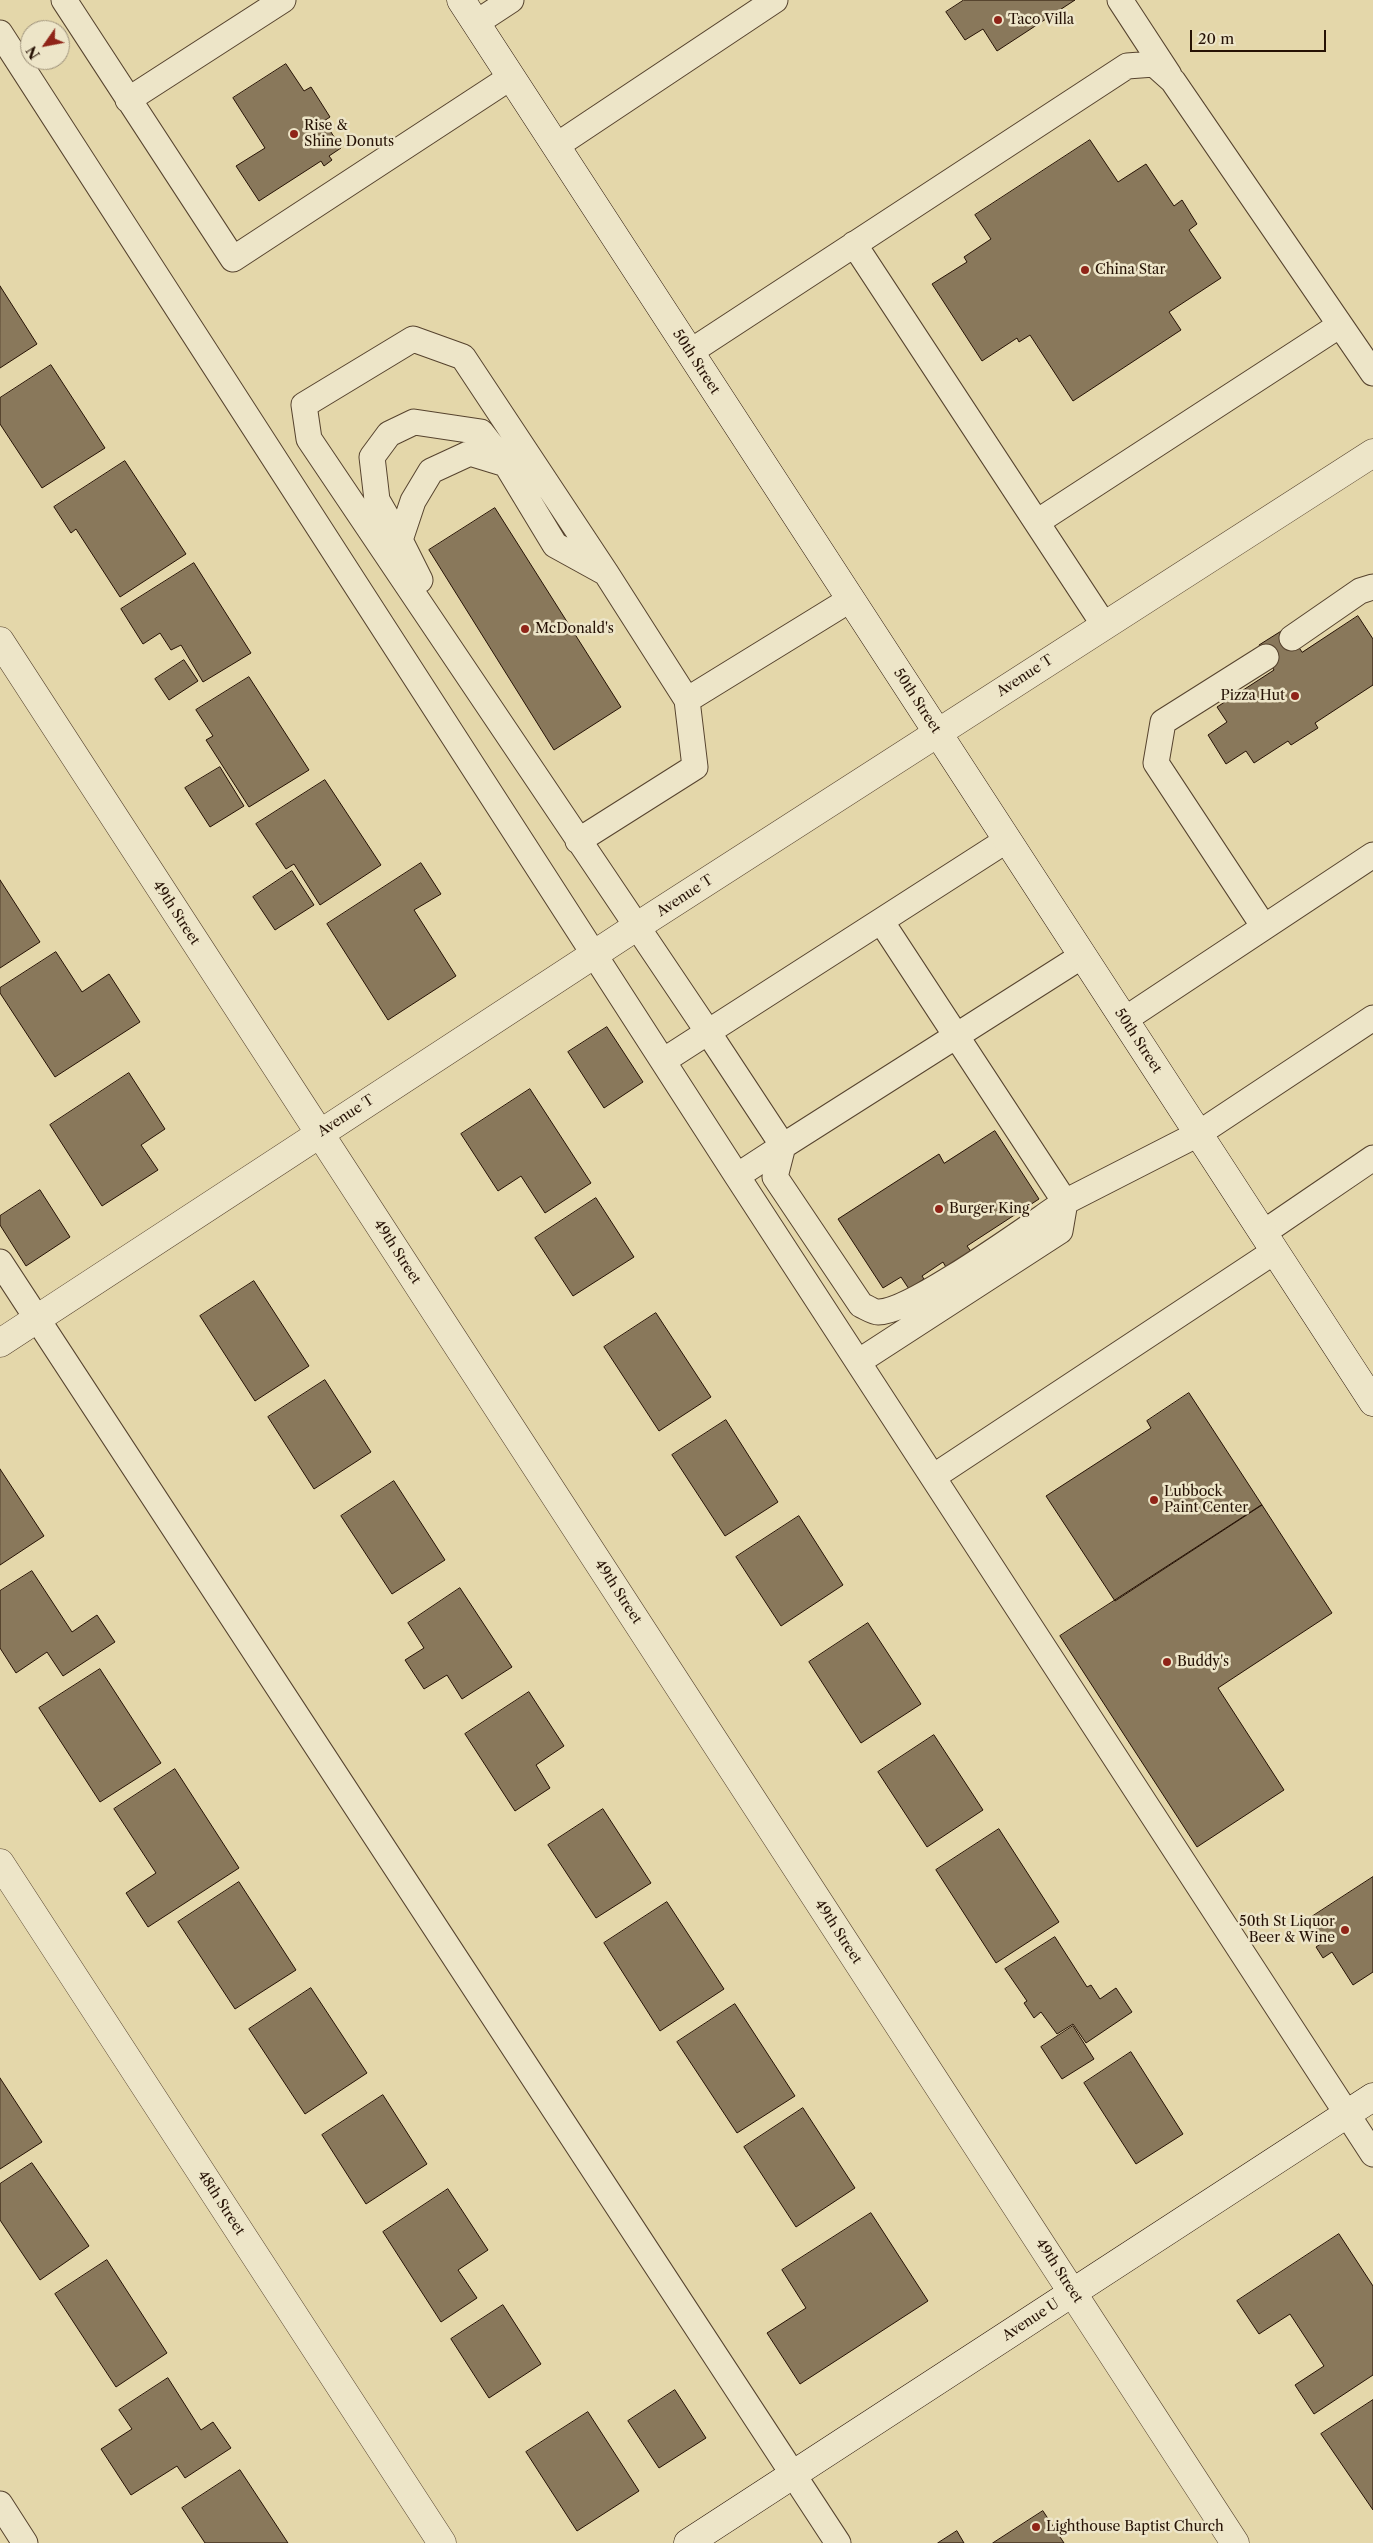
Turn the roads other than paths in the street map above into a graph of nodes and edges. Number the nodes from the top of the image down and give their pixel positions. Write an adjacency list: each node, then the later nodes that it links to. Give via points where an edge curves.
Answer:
1 (64, 0): 11 (lane)
2 (283, 0): 11 (lane)
3 (461, 0): 7 (street, 50th Street)
4 (511, 0): 7 (lane)
5 (775, 0): 12 (lane)
6 (1120, 0): 10 (lane)
7 (476, 23): 9 (street, 50th Street)
8 (0, 33): 37 (lane)
9 (511, 77): 11 (lane, via 233,259); 12 (street, 50th Street)
10 (1173, 81): 13 (lane, via 1154,64 1127,66); 14 (lane)
11 (128, 100)
12 (556, 146): 15 (street, 50th Street)
13 (854, 244): 15 (lane); 19 (lane)
14 (1340, 325): 16 (lane); 19 (lane)
15 (690, 352): 23 (street, 50th Street)
16 (1373, 373)
17 (1373, 453): 24 (street, Avenue T)
18 (506, 464): 20 (lane, via 470,453 431,471 413,501); 20 (lane, via 481,432 414,422 389,434 372,457 377,500); 21 (lane, via 555,545)
19 (1037, 522): 24 (lane)
20 (400, 540): 30 (lane, via 421,581 520,728)
21 (606, 573): 28 (lane); 30 (lane, via 463,356 414,339 304,405 308,439)
22 (1373, 587): 25 (lane, via 1360,591)
23 (851, 599): 28 (lane); 29 (street, 50th Street)
24 (1104, 625): 29 (street, Avenue T)
25 (1292, 638)
26 (0, 641): 44 (street, 49th Street)
27 (1266, 657): 36 (lane, via 1163,722 1156,763)
28 (687, 700): 32 (lane, via 694,767)
29 (938, 733): 31 (street, 50th Street); 35 (street, Avenue T)
30 (532, 770): 32 (lane)
31 (1007, 840): 34 (lane); 38 (street, 50th Street)
32 (578, 841): 35 (lane)
33 (1373, 855): 36 (lane)
34 (881, 921): 41 (lane); 42 (lane)
35 (636, 927): 37 (street, Avenue T); 41 (lane)
36 (1264, 927): 40 (lane)
37 (594, 955): 43 (lane); 44 (street, Avenue T)
38 (1082, 956): 40 (street, 50th Street); 42 (lane)
39 (1373, 1018): 45 (lane)
40 (1124, 1020): 45 (street, 50th Street)
41 (708, 1032): 43 (lane); 46 (lane)
42 (956, 1036): 46 (lane); 49 (lane)
43 (663, 1062): 48 (lane)
44 (320, 1133): 52 (street, Avenue T); 61 (street, 49th Street)
45 (1198, 1134): 49 (lane); 50 (street, 50th Street)
46 (783, 1146): 48 (lane); 49 (lane, via 775,1177 861,1306 878,1312 899,1307 926,1294)
47 (1373, 1158): 50 (lane)
48 (737, 1176): 54 (lane)
49 (1065, 1202): 54 (lane, via 1060,1231)
50 (1269, 1242): 55 (street, 50th Street); 56 (lane)
51 (0, 1262): 52 (lane)
52 (36, 1319): 53 (street, Avenue T); 62 (lane)
53 (0, 1343)
54 (858, 1362): 56 (lane)
55 (1373, 1402)
56 (934, 1478): 59 (lane)
57 (0, 1863): 65 (street, 48th Street)
58 (1373, 2097): 59 (street, Avenue U)
59 (1347, 2114): 60 (lane); 61 (street, Avenue U)
60 (1373, 2154)
61 (1073, 2293): 62 (street, Avenue U); 68 (street, 49th Street)
62 (793, 2475): 66 (street, Avenue U); 67 (lane)
63 (0, 2504): 64 (lane)
64 (25, 2543)
65 (442, 2543)
66 (688, 2543)
67 (838, 2543)
68 (1235, 2543)

